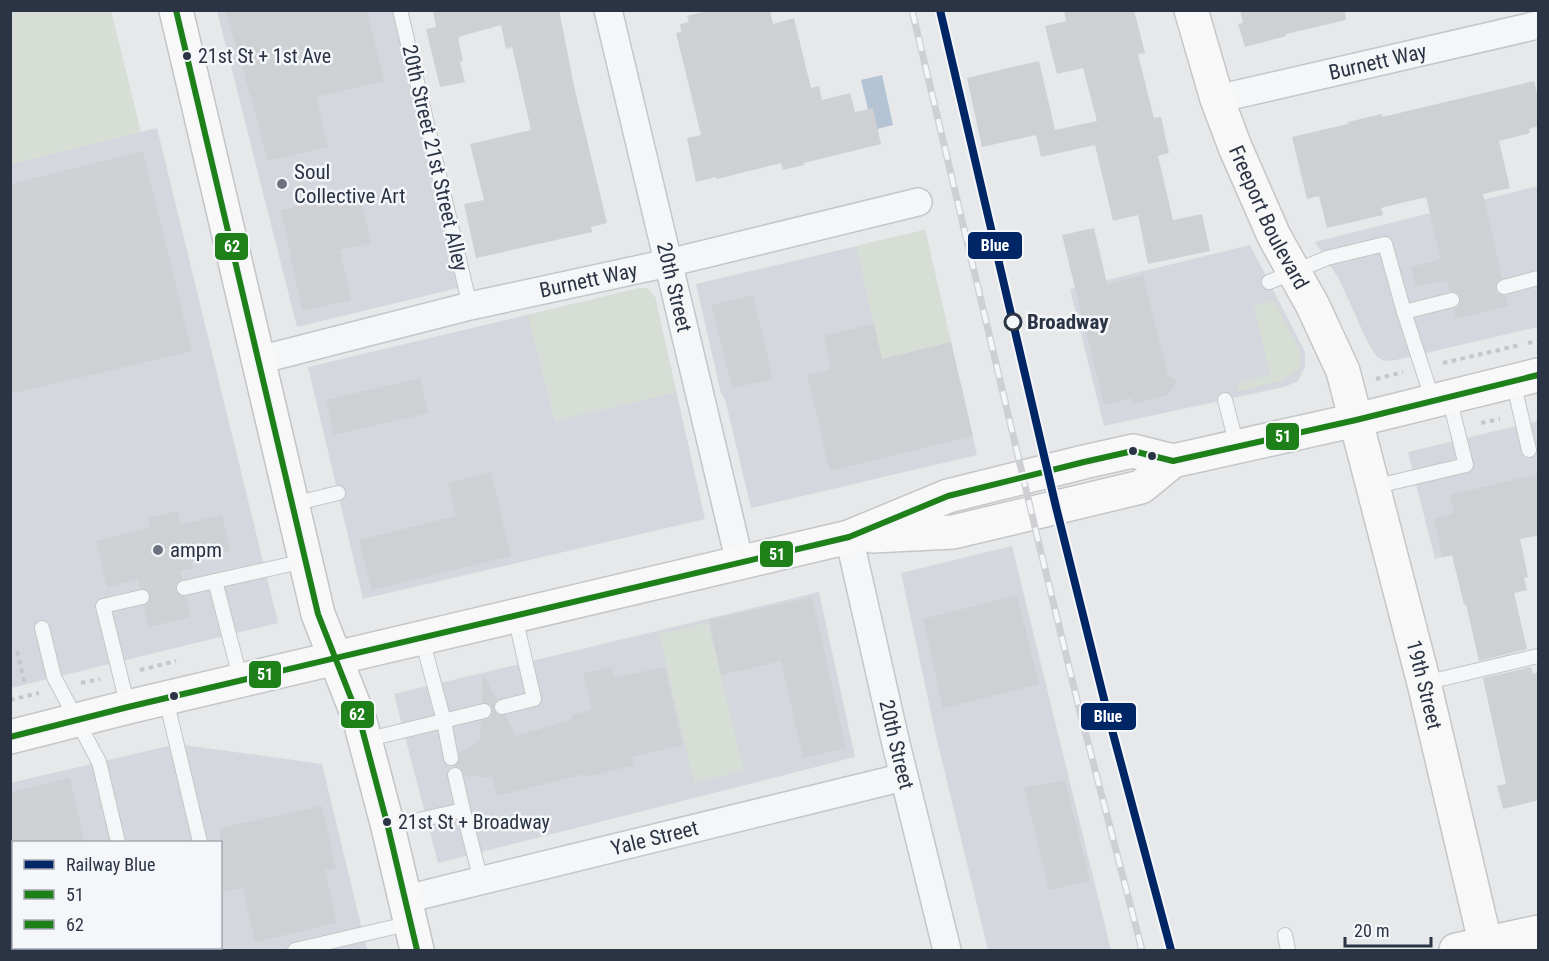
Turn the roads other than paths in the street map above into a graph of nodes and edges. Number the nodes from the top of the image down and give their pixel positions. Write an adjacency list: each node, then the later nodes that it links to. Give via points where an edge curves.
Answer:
1 (176, 10): 15 (main road)
2 (400, 10): 13 (lane, 20th Street 21st Street Alley)
3 (608, 10): 8 (street, 20th Street)
4 (1191, 10): 6 (main road, Freeport Boulevard)
5 (1539, 25): 6 (street, Burnett Way)
6 (1217, 99): 9 (main road, Freeport Boulevard, via 1258,202)
7 (918, 202): 8 (street, Burnett Way)
8 (668, 263): 13 (street, Burnett Way); 27 (street, 20th Street)
9 (1281, 277): 14 (lane, via 1327,258 1384,244); 19 (main road, Freeport Boulevard, via 1313,306 1340,364)
10 (1539, 278): 11 (lane)
11 (1504, 287)
12 (1452, 300): 14 (lane)
13 (470, 306): 15 (street, Burnett Way)
14 (1404, 312): 17 (lane)
15 (259, 360): 24 (main road)
16 (1526, 378): 17 (main road); 21 (lane)
17 (1441, 399): 19 (main road); 22 (lane, via 1466,465)
18 (1225, 400): 20 (lane)
19 (1356, 420): 20 (main road); 22 (main road, 19th Street)
20 (1237, 448): 25 (main road, via 1173,461 1141,487 953,532)
21 (1529, 450)
22 (1372, 488): 37 (main road, 19th Street)
23 (338, 494): 24 (lane)
24 (293, 504): 26 (main road)
25 (849, 537): 27 (main road); 48 (street, 20th Street)
26 (305, 561): 28 (lane); 35 (main road)
27 (740, 563): 31 (main road)
28 (215, 581): 29 (lane); 36 (lane)
29 (184, 588)
30 (142, 597): 39 (lane, via 103,606)
31 (515, 617): 33 (main road); 40 (lane, via 534,699)
32 (42, 628): 42 (lane, via 54,677)
33 (422, 639): 35 (main road); 43 (lane)
34 (1539, 656): 37 (lane)
35 (334, 658): 36 (main road); 45 (main road)
36 (241, 681): 38 (main road)
37 (1424, 683): 57 (main road, 19th Street)
38 (166, 699): 39 (main road); 52 (lane)
39 (128, 707): 42 (main road)
40 (502, 707)
41 (484, 711): 43 (lane)
42 (78, 721): 44 (main road); 51 (lane, via 99,762)
43 (444, 721): 45 (lane); 46 (lane)
44 (10, 736)
45 (365, 741): 50 (main road)
46 (451, 758)
47 (455, 775): 49 (lane)
48 (904, 777): 53 (street, Yale Street); 59 (street, 20th Street)
49 (464, 810): 50 (lane); 53 (lane)
50 (388, 827): 54 (main road)
51 (118, 841)
52 (200, 841)
53 (481, 881): 54 (street, Yale Street)
54 (411, 924): 58 (lane)
55 (1539, 932): 57 (main road)
56 (1285, 935): 60 (lane)
57 (1476, 948)
58 (295, 951)
59 (947, 951)
60 (1288, 951)

